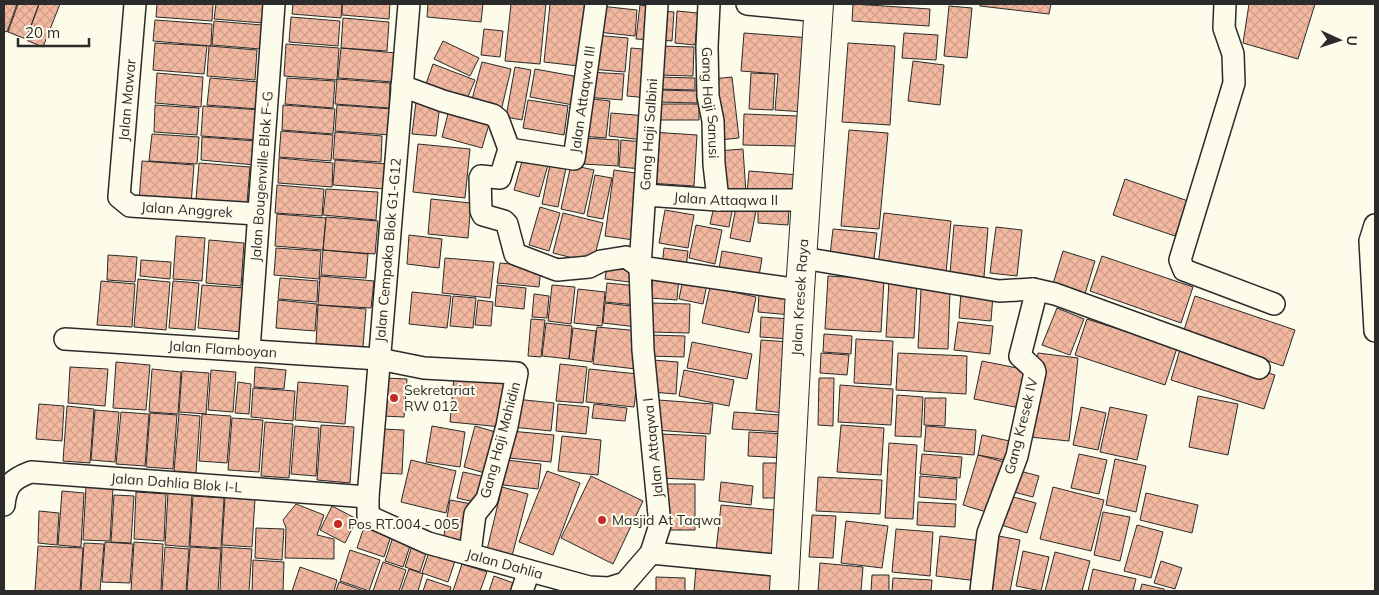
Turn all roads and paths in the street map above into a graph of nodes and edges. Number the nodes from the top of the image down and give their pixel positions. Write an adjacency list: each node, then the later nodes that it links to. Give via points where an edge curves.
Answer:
1 (135, 4): 13 (street, Jalan Mawar)
2 (274, 4): 16 (street, Jalan Bougenville Blok F-G)
3 (410, 4): 10 (street, Jalan Cempaka Blok G1-G12)
4 (596, 4): 11 (street, Jalan Attaqwa III, via 574,159)
5 (657, 4): 12 (street, Gang Haji Salbini)
6 (709, 4): 14 (street, Gang Haji Sanusi, via 708,96 713,121)
7 (747, 4): 9 (street)
8 (1225, 4): 22 (street, via 1224,28 1233,54 1234,83 1180,260 1184,270)
9 (819, 7): 15 (street, Jalan Kresek Raya)
10 (402, 86): 11 (street, via 496,117); 26 (street, Jalan Cempaka Blok G1-G12)
11 (510, 149): 19 (street, via 500,178 480,178 481,211 483,216 507,224 515,254 557,270 589,268 601,260 622,256)
12 (645, 194): 14 (street, Jalan Attaqwa II); 19 (street, Gang Haji Salbini)
13 (119, 197): 16 (street, Jalan Anggrek, via 130,206)
14 (718, 200): 15 (street, Jalan Attaqwa II)
15 (806, 200): 18 (street, Jalan Kresek Raya)
16 (258, 214): 25 (street, Jalan Bougenville Blok F-G)
17 (1375, 226): 23 (street, via 1370,241)
18 (803, 258): 20 (street, via 999,291); 21 (street, Jalan Kresek Raya)
19 (640, 267): 21 (street); 30 (street, Jalan Attaqwa I, via 643,350 660,524)
20 (1034, 289): 27 (street); 35 (street, Gang Kresek IV, via 1020,356 1035,372 1017,456 988,533)
21 (800, 290): 33 (street, Jalan Kresek Raya)
22 (1274, 304)
23 (1375, 331)
24 (66, 338): 25 (street, Jalan Flamboyan)
25 (249, 350): 26 (street, Jalan Flamboyan)
26 (379, 359): 28 (street, Jalan Cempaka Blok G1-G12); 31 (street, Gang Haji Mahidin, via 424,368 518,373 487,499 475,514)
27 (1259, 368)
28 (368, 496): 29 (street, Jalan Dahlia Blok I-L, via 31,472 16,478 6,491); 31 (street, Jalan Dahlia, via 368,516 428,543)
29 (4, 505)
30 (651, 553): 32 (street, Jalan Dahlia, via 625,583 610,588 589,587); 33 (street)
31 (470, 554): 32 (street, Jalan Dahlia)
32 (529, 571): 34 (street)
33 (784, 579)
34 (522, 591)
35 (981, 591)

